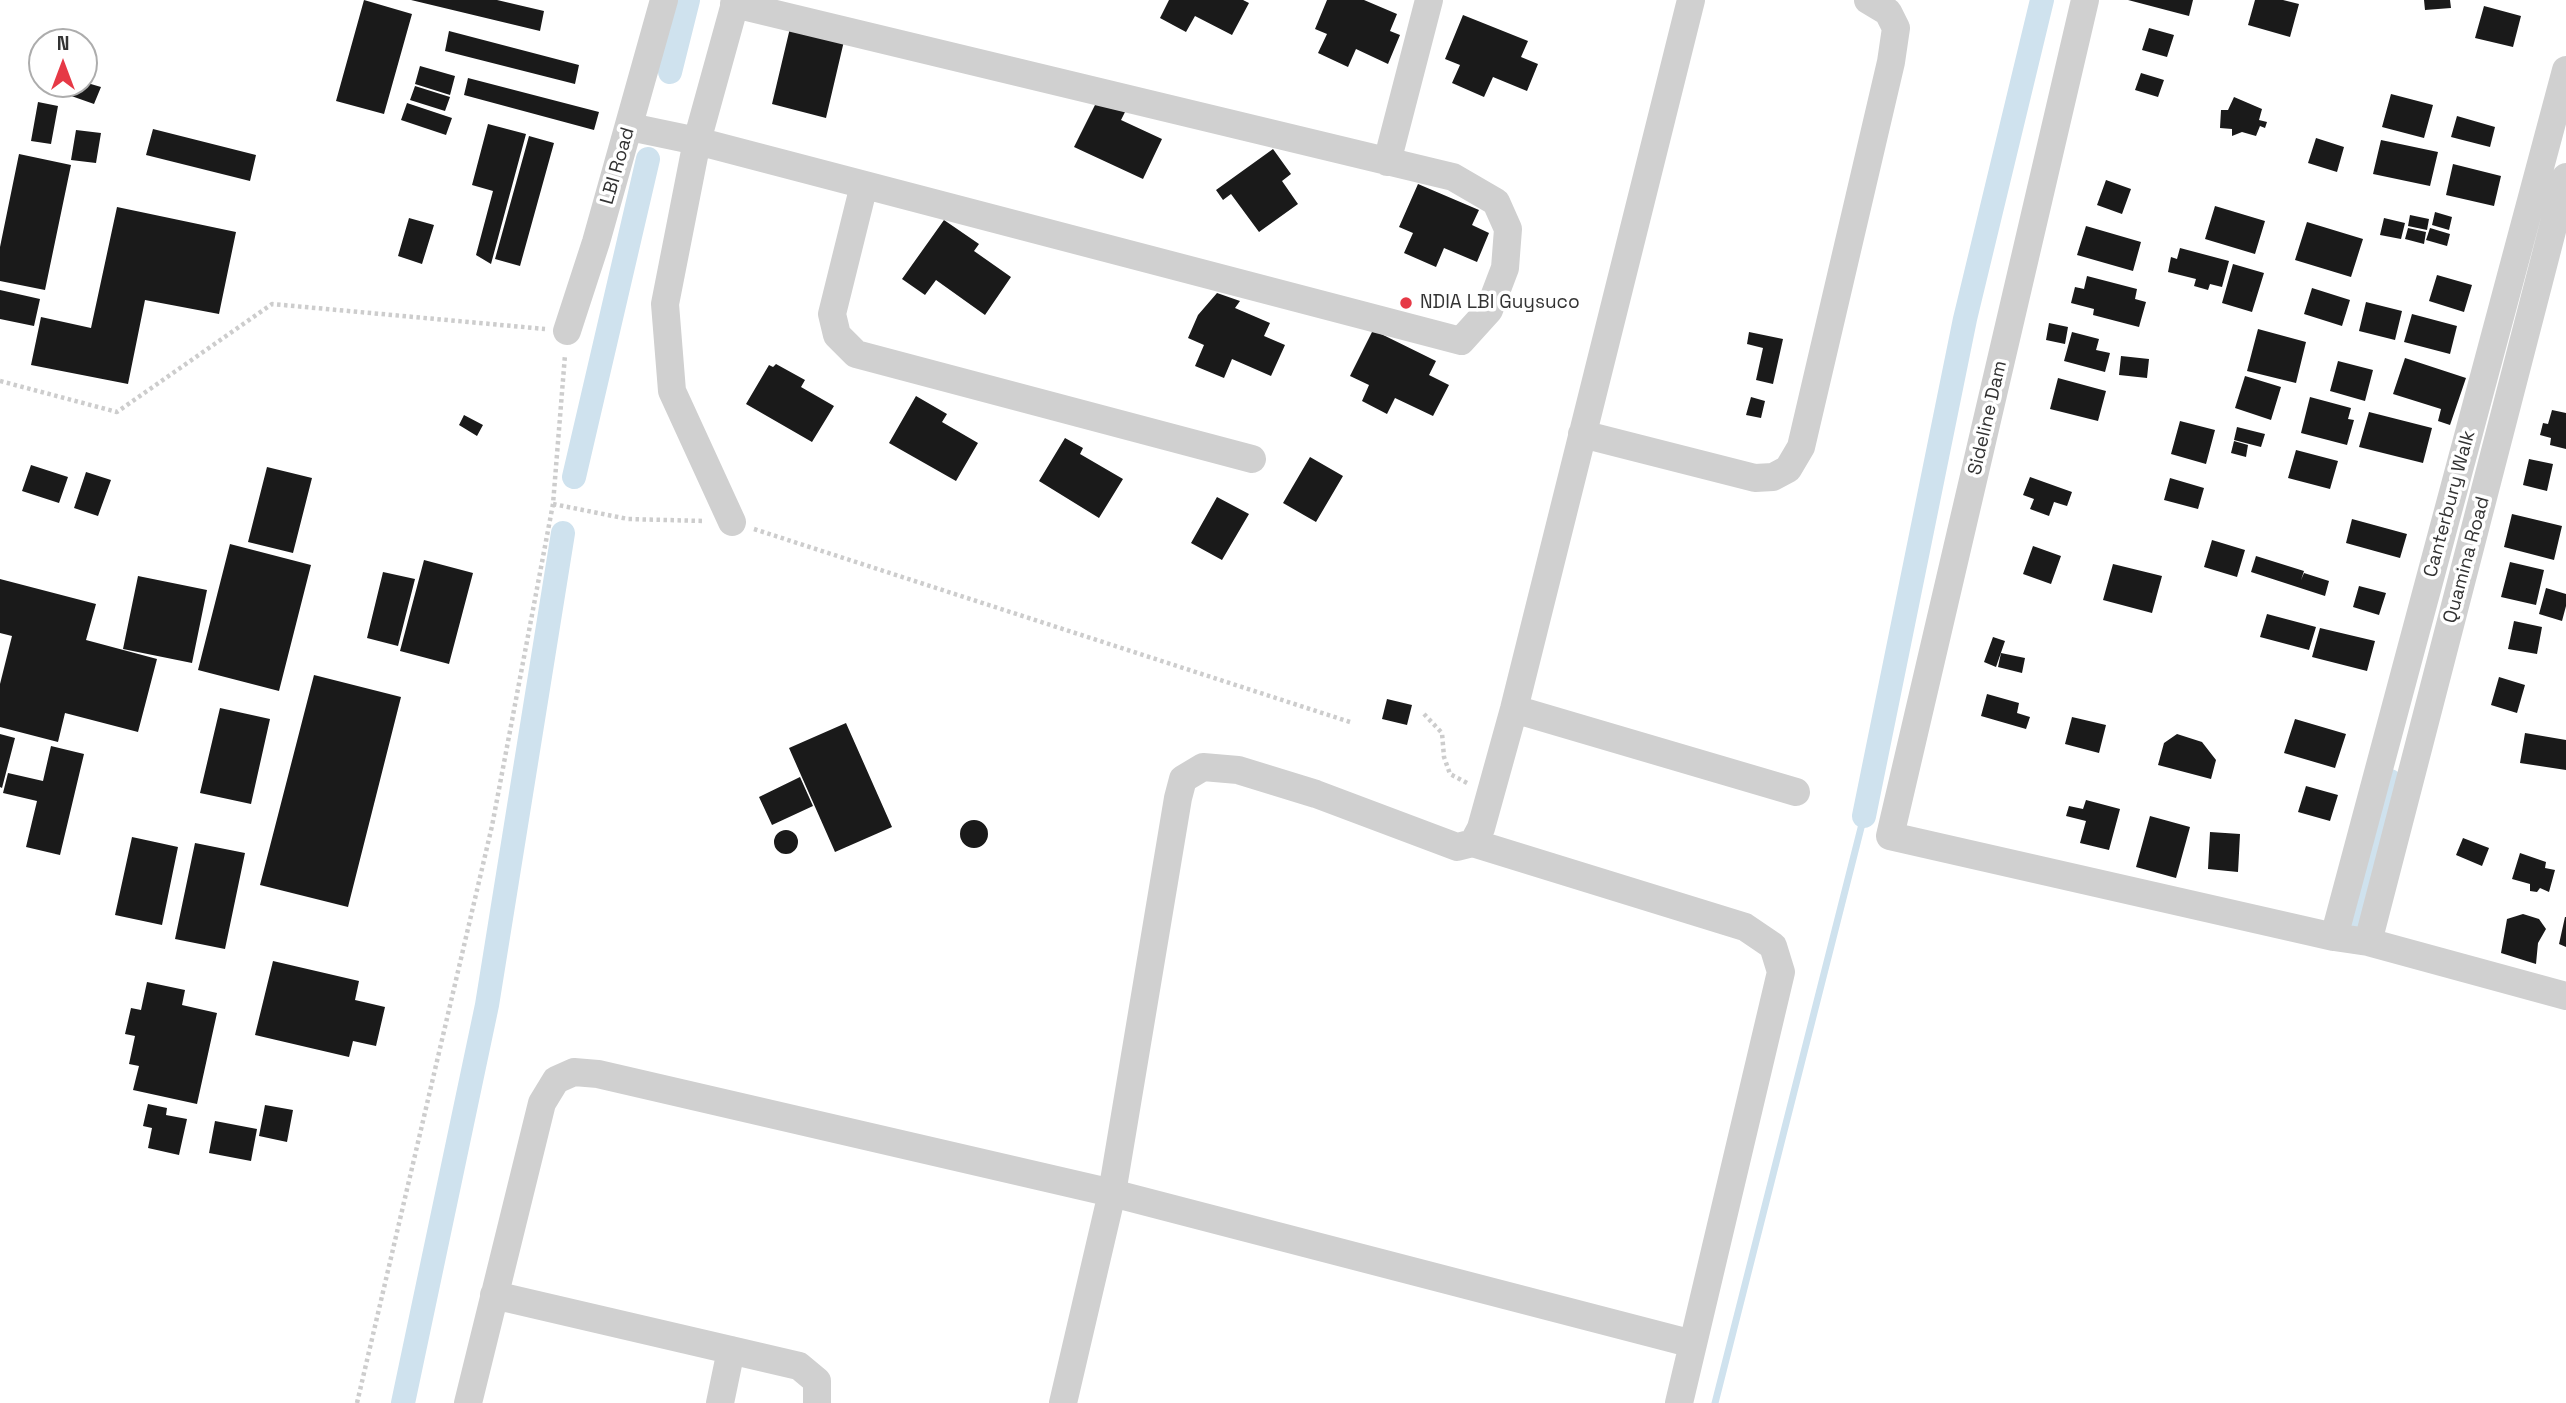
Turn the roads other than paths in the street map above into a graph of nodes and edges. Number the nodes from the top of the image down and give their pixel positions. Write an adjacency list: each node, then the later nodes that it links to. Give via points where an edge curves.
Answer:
1 (664, 0): 8 (street, LBI Road)
2 (1429, 0): 9 (street)
3 (1691, 0): 13 (street)
4 (1868, 0): 13 (street, via 1888,12 1896,28 1891,62 1801,446 1788,470 1755,478)
5 (2085, 0): 19 (street, Sideline Dam, via 1904,840)
6 (735, 2): 8 (street); 9 (street)
7 (2566, 70): 19 (street, Canterbury Walk)
8 (665, 135): 11 (street); 12 (street, LBI Road, via 596,242); 15 (street, via 665,304 672,391)
9 (1387, 162): 11 (street, via 1453,177 1496,202 1508,229 1505,268 1489,310 1461,341)
10 (2566, 177): 20 (street, Quamina Road)
11 (864, 185): 14 (street, via 832,314 837,335 856,354)
12 (567, 331)
13 (1582, 434): 16 (street)
14 (1252, 459)
15 (733, 522)
16 (1514, 709): 17 (street); 18 (street)
17 (1796, 793)
18 (1473, 843): 22 (street, via 1457,847 1238,769 1203,767 1183,779); 24 (street, via 1745,927 1773,946 1781,972)
19 (2334, 937): 20 (street)
20 (2368, 942): 21 (street)
21 (2566, 996)
22 (1112, 1193): 23 (street, via 574,1072 556,1080 542,1103); 24 (street); 29 (street)
23 (494, 1295): 25 (street); 26 (street)
24 (1693, 1344): 30 (street)
25 (730, 1350): 27 (street); 28 (street, via 799,1366 817,1381)
26 (468, 1403)
27 (720, 1403)
28 (817, 1403)
29 (1063, 1403)
30 (1679, 1403)

